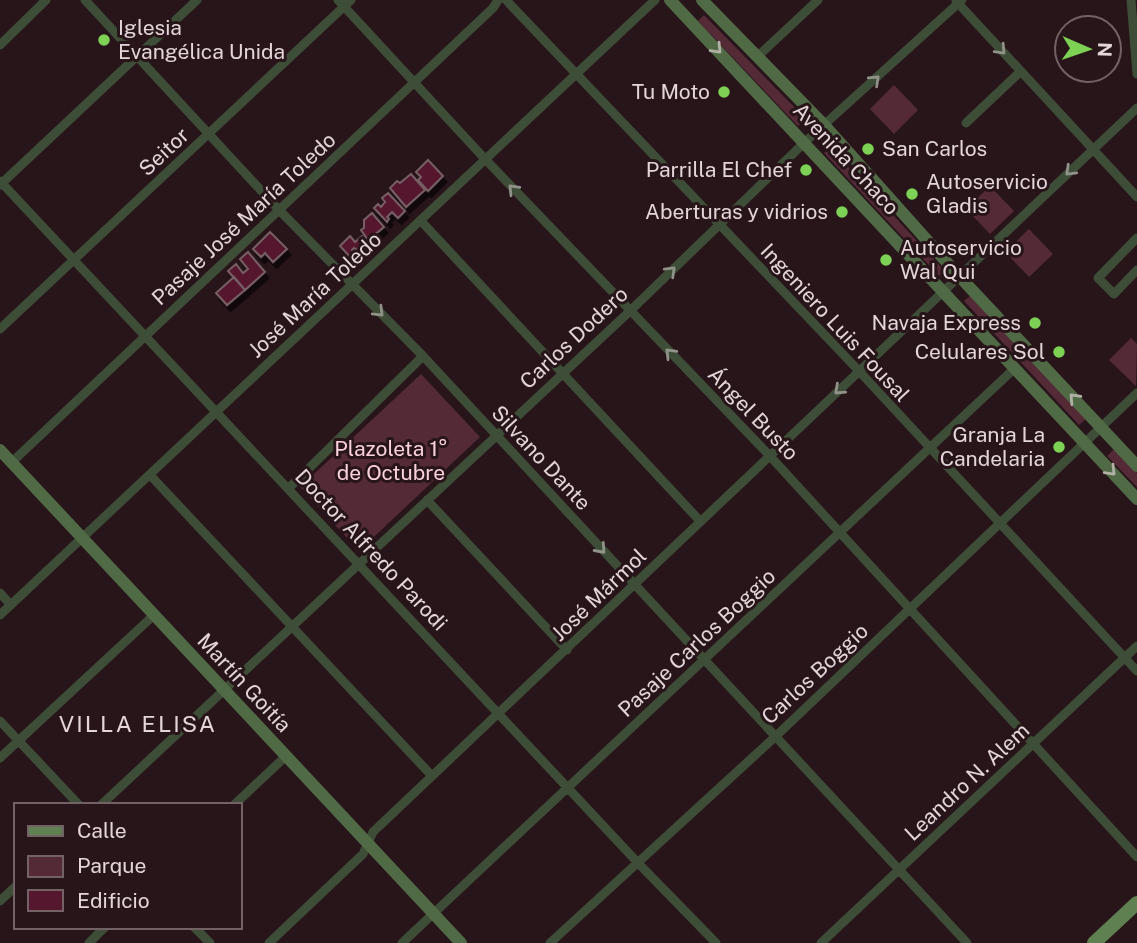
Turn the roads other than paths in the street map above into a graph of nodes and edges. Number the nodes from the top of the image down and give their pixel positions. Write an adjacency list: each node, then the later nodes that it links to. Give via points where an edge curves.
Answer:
1 (46, 0): 13 (street)
2 (85, 0): 14 (street, Silvano Dante)
3 (197, 0): 14 (street)
4 (498, 0): 19 (street, Pasaje José María Toledo)
5 (506, 0): 17 (street, Ingeniero Luis Fousal)
6 (655, 0): 17 (street, José María Toledo)
7 (670, 0): 24 (main road, Avenida Chaco, one-way to 24)
8 (702, 0): 15 (main road, Avenida Chaco)
9 (818, 0): 15 (street)
10 (1131, 0): 18 (street)
11 (958, 1): 16 (street, one-way to 16); 22 (street, Carlos Dodero, one-way to 11)
12 (345, 2): 19 (street, Ángel Busto); 23 (street, Seitor)
13 (0, 45)
14 (138, 56): 23 (street, Silvano Dante); 27 (street)
15 (757, 57): 22 (main road, Avenida Chaco)
16 (1021, 71): 21 (street); 25 (street)
17 (576, 73): 26 (street, José María Toledo); 31 (street, Ingeniero Luis Fousal)
18 (1137, 74)
19 (416, 82): 26 (street, Ángel Busto); 29 (street, Pasaje José María Toledo)
20 (1137, 108): 25 (street, José Mármol)
21 (966, 122)
22 (825, 127): 24 (street, Carlos Dodero); 35 (main road, Avenida Chaco)
23 (209, 133): 29 (street, Silvano Dante); 33 (street, Seitor)
24 (805, 142): 31 (street, Carlos Dodero); 37 (main road, Avenida Chaco)
25 (1093, 149): 28 (street); 35 (street, José Mármol, one-way to 35)
26 (485, 159): 30 (street, José María Toledo); 38 (street, Ángel Busto, one-way to 26)
27 (1, 183): 33 (street, Doctor Alfredo Parodi)
28 (1137, 197)
29 (280, 211): 36 (street, Silvano Dante); 40 (street, Pasaje José María Toledo)
30 (421, 221): 36 (street, José María Toledo); 44 (street)
31 (718, 224): 38 (street, Carlos Dodero, one-way to 31); 43 (street, Ingeniero Luis Fousal)
32 (1137, 238): 34 (street, via 1098,278 1114,294)
33 (74, 261): 39 (street, Seitor); 40 (street, Doctor Alfredo Parodi)
34 (1137, 270)
35 (959, 276): 37 (street, José Mármol); 47 (main road, Avenida Chaco, one-way to 35)
36 (352, 285): 41 (street, Silvano Dante, one-way to 41); 46 (street, José María Toledo)
37 (942, 293): 42 (main road, Avenida Chaco); 43 (street, José Mármol)
38 (630, 311): 44 (street, Carlos Dodero); 52 (street, Ángel Busto, one-way to 38)
39 (0, 329)
40 (145, 335): 46 (street, Doctor Alfredo Parodi); 53 (street, Pasaje José María Toledo)
41 (423, 356): 48 (street, Silvano Dante); 56 (street)
42 (1015, 368): 49 (main road, Avenida Chaco); 50 (street, Pasaje Carlos Boggio)
43 (859, 371): 50 (street, Ingeniero Luis Fousal); 52 (street, José Mármol, one-way to 52)
44 (562, 372): 48 (street, Carlos Dodero); 59 (street)
45 (1137, 393): 47 (street, Carlos Boggio)
46 (216, 411): 55 (street, José María Toledo); 56 (street, Doctor Alfredo Parodi)
47 (1101, 427): 49 (street, Carlos Boggio); 54 (main road, Avenida Chaco)
48 (496, 435): 58 (street, Carlos Dodero); 64 (street, Silvano Dante, one-way to 64)
49 (1084, 444): 57 (main road, Avenida Chaco, one-way to 57); 60 (street, Carlos Boggio)
50 (929, 449): 60 (street, Ingeniero Luis Fousal); 61 (street, Pasaje Carlos Boggio)
51 (0, 450): 53 (main road, Martín Goitía)
52 (769, 455): 59 (street, José Mármol); 61 (street, Ángel Busto)
53 (12, 462): 62 (main road, Martín Goitía)
54 (1137, 466)
55 (150, 475): 62 (street, José María Toledo); 70 (street)
56 (289, 488): 63 (street, Doctor Alfredo Parodi)
57 (1137, 499)
58 (427, 500): 63 (street, Carlos Dodero); 72 (street)
59 (700, 521): 64 (street, José Mármol)
60 (1000, 523): 67 (street, Carlos Boggio); 73 (street, Ingeniero Luis Fousal)
61 (839, 532): 67 (street, Ángel Busto); 74 (street, Pasaje Carlos Boggio)
62 (82, 539): 66 (street, José María Toledo); 69 (main road, Martín Goitía)
63 (359, 564): 70 (street, Carlos Dodero); 77 (street, Doctor Alfredo Parodi)
64 (634, 585): 72 (street, José Mármol); 74 (street, Silvano Dante)
65 (0, 593): 66 (street)
66 (11, 605): 68 (street, José María Toledo)
67 (909, 610): 79 (street, Carlos Boggio); 81 (street, Ángel Busto)
68 (0, 615)
69 (154, 615): 76 (main road, Martín Goitía); 80 (street)
70 (291, 626): 76 (street, Carlos Dodero); 84 (street)
71 (1137, 646): 73 (street, Leandro N. Alem)
72 (567, 650): 77 (street, José Mármol)
73 (1124, 658): 75 (street, Ingeniero Luis Fousal); 81 (street, Leandro N. Alem)
74 (705, 661): 79 (street, Silvano Dante); 85 (street, Pasaje Carlos Boggio)
75 (1137, 671)
76 (224, 689): 82 (main road, Martín Goitía); 87 (street, Carlos Dodero)
77 (500, 713): 84 (street, José Mármol); 85 (street, Doctor Alfredo Parodi)
78 (0, 721): 80 (street)
79 (776, 736): 91 (street, Carlos Boggio); 92 (street, Silvano Dante)
80 (18, 740): 83 (street); 86 (street)
81 (1033, 745): 90 (street, Ángel Busto); 92 (street, Leandro N. Alem)
82 (286, 756): 88 (street); 89 (main road, Martín Goitía)
83 (0, 758)
84 (432, 776): 89 (street, José Mármol, via 373,832)
85 (569, 787): 91 (street, Doctor Alfredo Parodi); 96 (street, Pasaje Carlos Boggio)
86 (77, 803)
87 (103, 803)
88 (236, 803)
89 (368, 844): 96 (main road, Martín Goitía); 102 (street, José Mármol, via 363,854)
90 (1137, 857)
91 (638, 863): 105 (street, Carlos Boggio); 106 (street, Doctor Alfredo Parodi)
92 (900, 869): 107 (street, Leandro N. Alem); 108 (street, Silvano Dante)
93 (14, 888): 94 (street)
94 (0, 901)
95 (1137, 904): 109 (main road)
96 (433, 913): 103 (street, Pasaje Carlos Boggio); 104 (main road, Martín Goitía)
97 (1137, 916): 110 (main road)
98 (103, 929): 100 (street)
99 (196, 929): 101 (street)
100 (89, 943)
101 (210, 943)
102 (269, 943)
103 (402, 943)
104 (461, 943)
105 (550, 943)
106 (716, 943)
107 (821, 943)
108 (967, 943)
109 (1094, 943)
110 (1108, 943)

